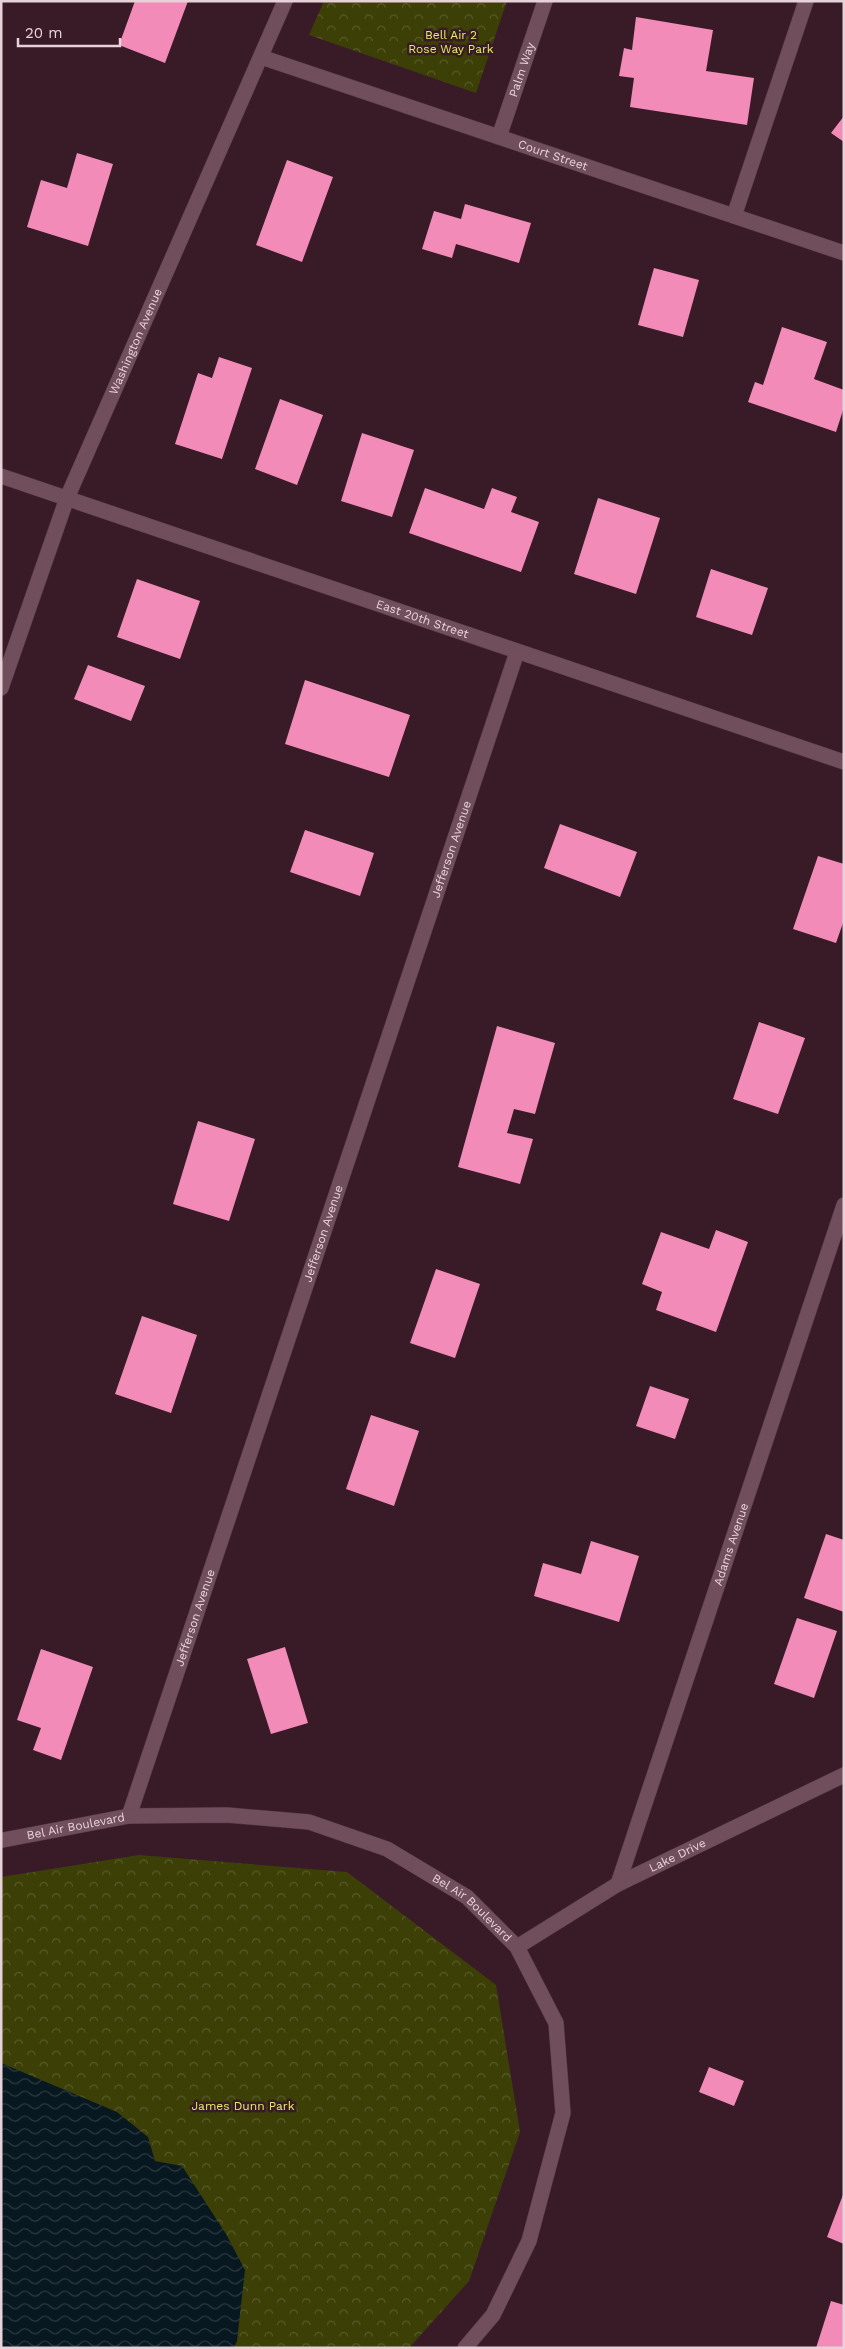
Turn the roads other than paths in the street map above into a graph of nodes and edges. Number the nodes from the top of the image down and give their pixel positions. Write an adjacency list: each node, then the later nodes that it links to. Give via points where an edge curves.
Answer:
1 (285, 1): 4 (street, Washington Avenue)
2 (545, 1): 5 (street, Palm Way)
3 (806, 1): 6 (street)
4 (261, 57): 5 (street, Court Street); 9 (street, Washington Avenue)
5 (499, 137): 6 (street, Court Street)
6 (734, 216): 7 (street, Court Street)
7 (844, 253)
8 (1, 476): 9 (street, East 20th Street)
9 (67, 498): 10 (street, East 20th Street); 11 (street, Washington Avenue)
10 (517, 652): 12 (street, East 20th Street); 15 (street, Jefferson Avenue)
11 (1, 688)
12 (844, 762)
13 (844, 1205): 17 (street, Adams Avenue)
14 (844, 1775): 17 (street, Lake Drive)
15 (130, 1816): 16 (street, Bel Air Boulevard); 18 (street, Bel Air Boulevard, via 227,1815 308,1822 387,1849 467,1897)
16 (3, 1840)
17 (618, 1884): 18 (street, Lake Drive)
18 (517, 1947): 19 (street, Bel Air Boulevard, via 556,2022 563,2113 529,2241 493,2315)
19 (465, 2348)

